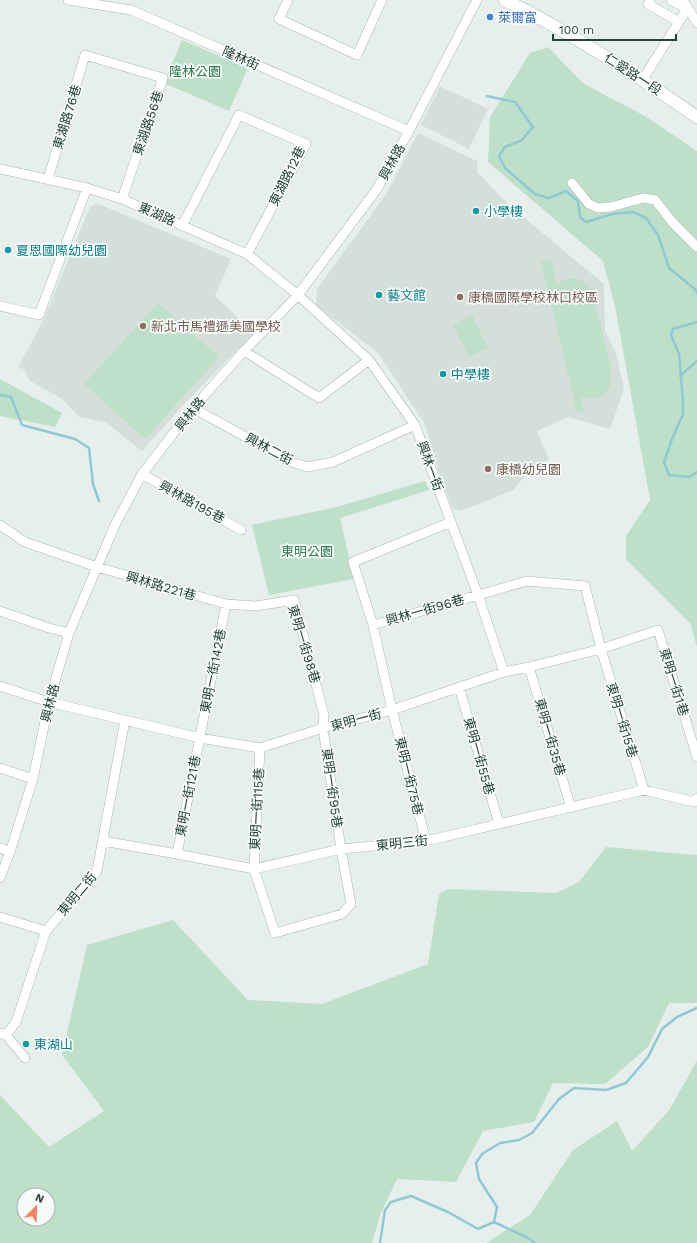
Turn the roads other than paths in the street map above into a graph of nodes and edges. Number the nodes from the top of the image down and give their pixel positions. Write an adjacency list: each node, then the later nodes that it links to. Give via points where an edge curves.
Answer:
1 (68, 0): 15 (street, 隆林街, via 130,10)
2 (288, 0): 3 (street, via 280,19 357,55)
3 (382, 0)
4 (477, 0): 15 (street, 興林路)
5 (505, 0): 13 (main road, 仁愛路一段, via 567,32)
6 (650, 0): 10 (street, via 648,4)
7 (672, 0): 9 (street)
8 (683, 0): 9 (street)
9 (687, 9): 10 (street); 11 (street)
10 (679, 22): 13 (street)
11 (697, 22)
12 (85, 55): 17 (street, 東湖路76巷); 20 (street, 東湖路56巷, via 163,78)
13 (643, 79): 14 (main road, 仁愛路一段)
14 (697, 117)
15 (409, 131): 24 (street, 興林路, via 377,189)
16 (0, 169): 17 (street, 東湖路)
17 (48, 179): 19 (street, 東湖路)
18 (572, 182): 22 (street, via 589,204 598,208 611,208 643,198 655,200)
19 (86, 188): 20 (street, 東湖路); 25 (street, via 38,315)
20 (122, 199): 21 (street, 東湖路)
21 (182, 226): 23 (street, 東湖路); 23 (street, 東湖路12巷, via 239,115 306,144)
22 (697, 247)
23 (247, 254): 24 (street, 東湖路)
24 (298, 295): 26 (street, 興林路); 27 (street, 興林一街)
25 (0, 306)
26 (244, 351): 27 (street, via 319,398); 28 (street, 興林路)
27 (369, 360): 29 (street, 興林一街)
28 (193, 408): 29 (street, 興林二街, via 291,462 307,467 333,462); 30 (street, 興林路)
29 (415, 425): 31 (street, 興林一街)
30 (142, 474): 33 (street, 興林路195巷); 34 (street, 興林路, via 115,525)
31 (451, 522): 35 (street, 興林一街); 38 (street, 東明一街75巷, via 353,562)
32 (0, 525): 34 (street, 興林路221巷, via 25,542)
33 (241, 530)
34 (97, 567): 36 (street, 興林路221巷); 40 (street, 興林路)
35 (478, 595): 38 (street, 興林一街96巷); 41 (street, 興林一街96巷, via 527,581 585,586); 43 (street, 興林一街)
36 (226, 604): 49 (street, 東明一街98巷, via 256,606 294,600 324,714); 50 (street, 東明一街142巷)
37 (0, 611): 40 (street)
38 (372, 625): 47 (street, 東明一街75巷)
39 (658, 630): 41 (street, 東明一街); 52 (street, 東明一街1巷)
40 (70, 633): 46 (street, 興林路)
41 (601, 649): 42 (street, 東明一街); 55 (street, 東明一街15巷)
42 (530, 667): 43 (street, 東明一街); 57 (street, 東明一街35巷)
43 (504, 672): 45 (street, 東明一街)
44 (0, 686): 46 (street, 東明一街)
45 (459, 687): 47 (street, 東明一街); 58 (street, 東明一街55巷)
46 (49, 702): 48 (street, 東明一街); 54 (street, 興林路)
47 (392, 710): 49 (street, 東明一街); 60 (street, 東明一街75巷)
48 (125, 720): 50 (street, 東明一街); 59 (street, 東明二街)
49 (323, 728): 51 (street, 東明一街); 62 (street, 東明一街95巷)
50 (200, 738): 51 (street, 東明一街); 64 (street, 東明一街121巷)
51 (260, 748): 65 (street, 東明一街115巷)
52 (697, 757)
53 (0, 768): 54 (street)
54 (33, 779): 63 (street, 興林路)
55 (644, 790): 56 (street, 東明三街, via 694,802); 57 (street, 東明三街)
56 (697, 798)
57 (570, 808): 58 (street, 東明三街)
58 (499, 824): 60 (street, 東明三街)
59 (103, 841): 64 (street, 東明三街); 68 (street, 東明二街, via 97,871)
60 (426, 841): 62 (street, 東明三街)
61 (0, 848): 63 (street)
62 (341, 848): 65 (street, 東明三街); 65 (street, 東明一街95巷, via 350,904 342,914 275,933)
63 (10, 852): 66 (street, 興林路)
64 (177, 854): 65 (street, 東明三街)
65 (254, 870)
66 (0, 878)
67 (0, 917): 68 (street)
68 (46, 931): 69 (street, 東明二街, via 16,1022)
69 (3, 1034): 70 (street)
70 (25, 1058)

